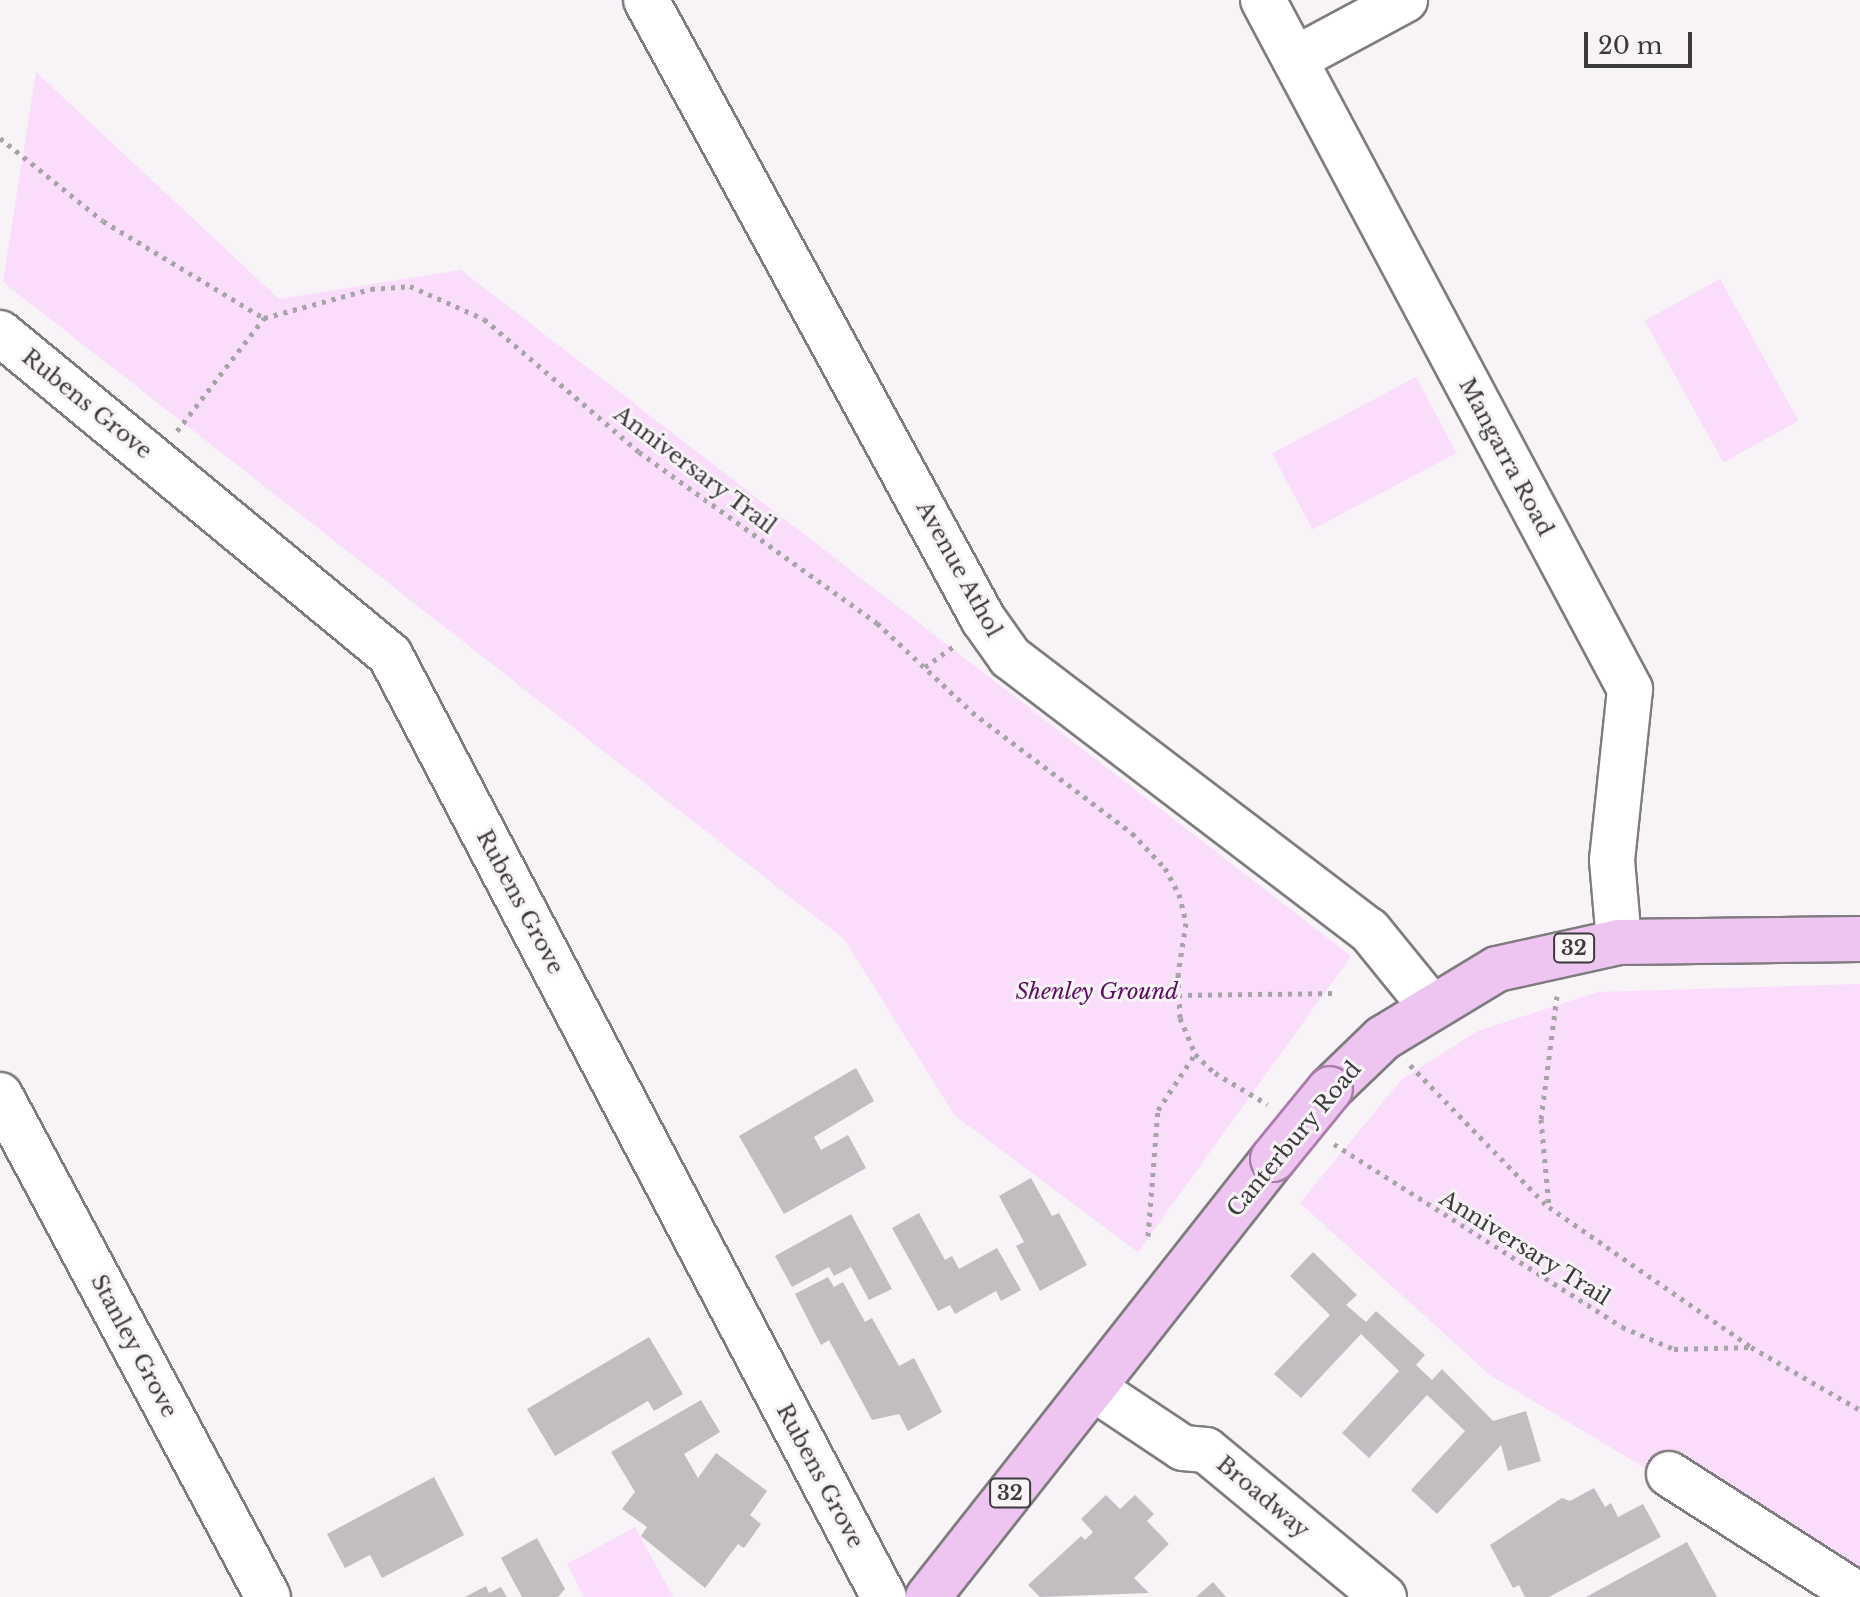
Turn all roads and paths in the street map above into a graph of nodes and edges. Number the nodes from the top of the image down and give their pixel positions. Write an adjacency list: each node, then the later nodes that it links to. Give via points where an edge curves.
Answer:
1 (646, 0): 16 (street, Avenue Athol, via 983,619 1010,657 1369,930)
2 (1263, 0): 4 (street, Mangarra Road)
3 (1405, 0): 4 (street)
4 (1295, 59): 12 (street, Mangarra Road, via 1630,689 1612,860)
5 (0, 138): 6 (path, via 103,221)
6 (264, 318): 8 (path); 10 (path, Anniversary Trail, via 371,289 410,286 484,319 639,452 877,623)
7 (0, 333): 8 (street, Rubens Grove)
8 (155, 459): 30 (street, Rubens Grove, via 390,655)
9 (956, 644): 10 (path)
10 (925, 667): 15 (path, Anniversary Trail, via 972,712 1132,833 1165,868 1186,923)
11 (1860, 939): 12 (main road, Canterbury Road / 32)
12 (1619, 942): 13 (main road, Canterbury Road / 32)
13 (1569, 949): 16 (main road, Canterbury Road / 32, via 1497,969); 22 (path, via 1550,1028 1541,1119)
14 (1337, 993): 15 (path)
15 (1178, 995): 18 (path, Anniversary Trail, via 1180,1018)
16 (1430, 1005): 17 (main road, Canterbury Road / 32)
17 (1383, 1038): 22 (path); 25 (main road, Canterbury Road / 32, bridge, via 1330,1089)
18 (1195, 1054): 20 (path, Anniversary Trail, via 1215,1073); 23 (path, via 1158,1110)
19 (0, 1095): 29 (street, Stanley Grove)
20 (1270, 1106)
21 (1324, 1138): 24 (path, Anniversary Trail, via 1622,1327 1674,1349)
22 (1549, 1207): 24 (path)
23 (1148, 1236)
24 (1751, 1347): 26 (path)
25 (1093, 1388): 31 (main road, Canterbury Road / 32); 32 (street, Broadway, via 1183,1448 1206,1450)
26 (1860, 1410)
27 (1669, 1474): 28 (street)
28 (1860, 1596)
29 (268, 1597)
30 (884, 1597)
31 (928, 1597)
32 (1384, 1597)

